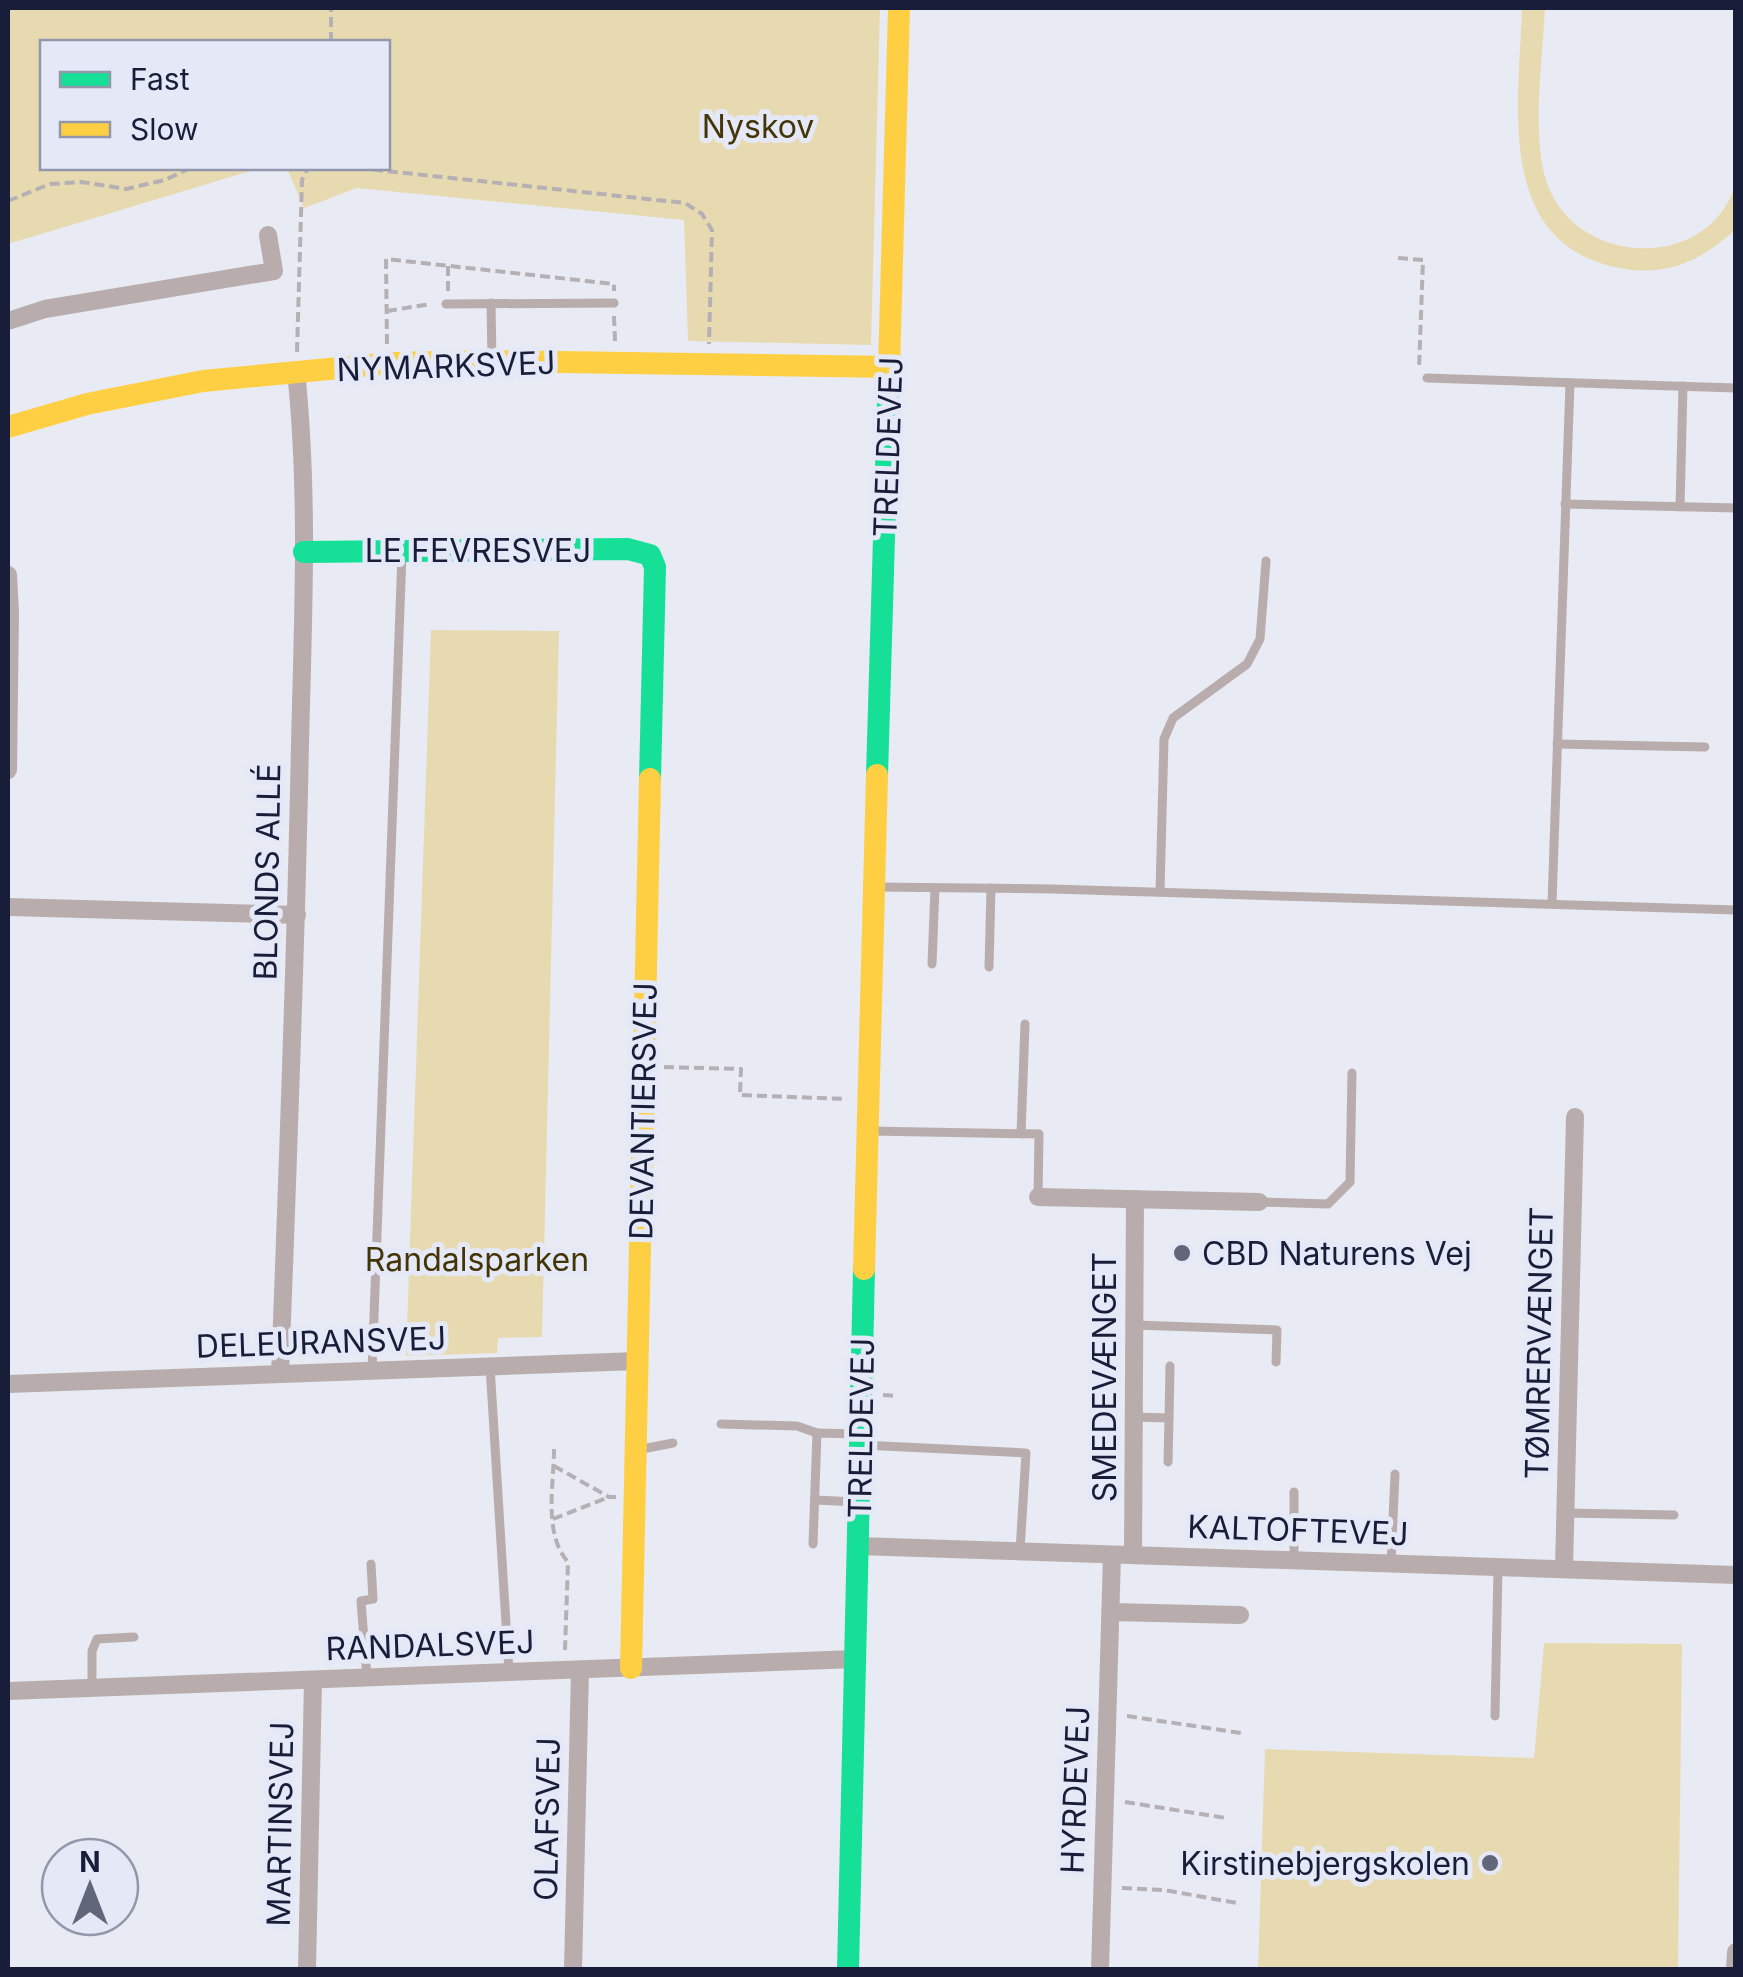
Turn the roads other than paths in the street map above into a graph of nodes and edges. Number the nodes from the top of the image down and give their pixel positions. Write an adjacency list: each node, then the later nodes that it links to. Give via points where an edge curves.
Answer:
1 (900, 8): 8 (street, TRELDEVEJ)
2 (268, 235): 6 (street, via 274,270)
3 (491, 303): 4 (lane); 5 (lane); 7 (lane)
4 (614, 303)
5 (447, 304)
6 (8, 321)
7 (492, 361): 8 (street, NYMARKSVEJ); 9 (street, NYMARKSVEJ)
8 (891, 367): 26 (street, TRELDEVEJ)
9 (296, 371): 14 (street, NYMARKSVEJ, via 202,381); 19 (street, BLONDS ALLÉ)
10 (1427, 378): 11 (lane)
11 (1570, 382): 12 (lane); 15 (lane)
12 (1683, 386): 13 (lane); 16 (lane)
13 (1736, 388)
14 (8, 427)
15 (1565, 504): 16 (lane); 23 (lane)
16 (1680, 506): 17 (lane)
17 (1736, 508)
18 (402, 551): 19 (street, LE FEVRESVEJ); 20 (street, LE FEVRESVEJ, via 628,549); 49 (lane)
19 (304, 552): 33 (street, BLONDS ALLÉ)
20 (650, 555): 45 (street, DEVANTIERSVEJ, via 656,578)
21 (1266, 561): 29 (lane, via 1260,640 1247,664 1172,718 1164,739)
22 (8, 575): 25 (street)
23 (1557, 744): 24 (lane); 30 (lane)
24 (1706, 747)
25 (8, 770)
26 (875, 888): 27 (lane); 39 (street, TRELDEVEJ)
27 (935, 888): 28 (lane); 34 (lane)
28 (991, 888): 29 (lane); 35 (lane)
29 (1160, 892): 30 (lane)
30 (1552, 903): 32 (lane)
31 (8, 907): 33 (street)
32 (1736, 910)
33 (297, 915): 50 (street, BLONDS ALLÉ)
34 (932, 964)
35 (989, 967)
36 (1025, 1024): 40 (lane)
37 (1352, 1073): 43 (lane, via 1350,1182 1328,1204)
38 (1574, 1117): 64 (street, TØMRERVÆNGET)
39 (868, 1131): 40 (lane); 56 (street, TRELDEVEJ)
40 (1021, 1134): 41 (lane, via 1038,1134)
41 (1038, 1197): 42 (street)
42 (1136, 1199): 43 (street); 44 (street, SMEDEVÆNGET)
43 (1259, 1202)
44 (1135, 1325): 46 (lane, via 1277,1330); 52 (street, SMEDEVÆNGET)
45 (637, 1361): 47 (street, DELEURANSVEJ); 58 (street, DEVANTIERSVEJ)
46 (1276, 1362)
47 (490, 1366): 49 (street, DELEURANSVEJ); 83 (lane)
48 (1170, 1366): 53 (lane)
49 (372, 1370): 50 (street, DELEURANSVEJ)
50 (280, 1374): 51 (street, DELEURANSVEJ)
51 (8, 1384)
52 (1134, 1417): 53 (lane); 70 (street, SMEDEVÆNGET)
53 (1169, 1418): 59 (lane)
54 (721, 1424): 55 (lane, via 797,1426)
55 (818, 1433): 56 (lane); 62 (lane)
56 (862, 1439): 63 (street, TRELDEVEJ); 68 (lane, via 1026,1453)
57 (673, 1443): 58 (lane)
58 (635, 1450): 81 (street, DEVANTIERSVEJ)
59 (1168, 1462)
60 (1395, 1474): 73 (lane)
61 (1294, 1492): 71 (lane)
62 (815, 1500): 63 (lane); 66 (lane)
63 (860, 1502): 67 (street, TRELDEVEJ)
64 (1565, 1513): 65 (lane); 75 (street, TØMRERVÆNGET)
65 (1674, 1515)
66 (813, 1544)
67 (858, 1546): 68 (street, KALTOFTEVEJ); 80 (street, TRELDEVEJ)
68 (1020, 1552): 69 (street, KALTOFTEVEJ)
69 (1112, 1554): 70 (street, KALTOFTEVEJ); 77 (street, HYRDEVEJ)
70 (1133, 1554): 71 (street, KALTOFTEVEJ)
71 (1294, 1560): 73 (street, KALTOFTEVEJ)
72 (371, 1564): 84 (lane, via 374,1599 361,1601)
73 (1391, 1564): 74 (street, KALTOFTEVEJ)
74 (1498, 1567): 75 (street, KALTOFTEVEJ); 88 (lane)
75 (1564, 1570): 76 (street, KALTOFTEVEJ)
76 (1736, 1575)
77 (1110, 1612): 78 (street); 93 (street, HYRDEVEJ)
78 (1240, 1615)
79 (134, 1638): 86 (lane, via 98,1640)
80 (855, 1660): 81 (street, RANDALSVEJ); 92 (street, TRELDEVEJ)
81 (631, 1668): 82 (street, RANDALSVEJ)
82 (573, 1670): 83 (street, RANDALSVEJ); 91 (street, OLAFSVEJ)
83 (509, 1672): 84 (street, RANDALSVEJ)
84 (366, 1678): 85 (street, RANDALSVEJ)
85 (313, 1680): 86 (street, RANDALSVEJ); 90 (street, MARTINSVEJ)
86 (92, 1688): 87 (street, RANDALSVEJ)
87 (8, 1691)
88 (1495, 1716)
89 (1736, 1952): 94 (street)
90 (307, 1970)
91 (573, 1970)
92 (848, 1970)
93 (1100, 1970)
94 (1735, 1970)

